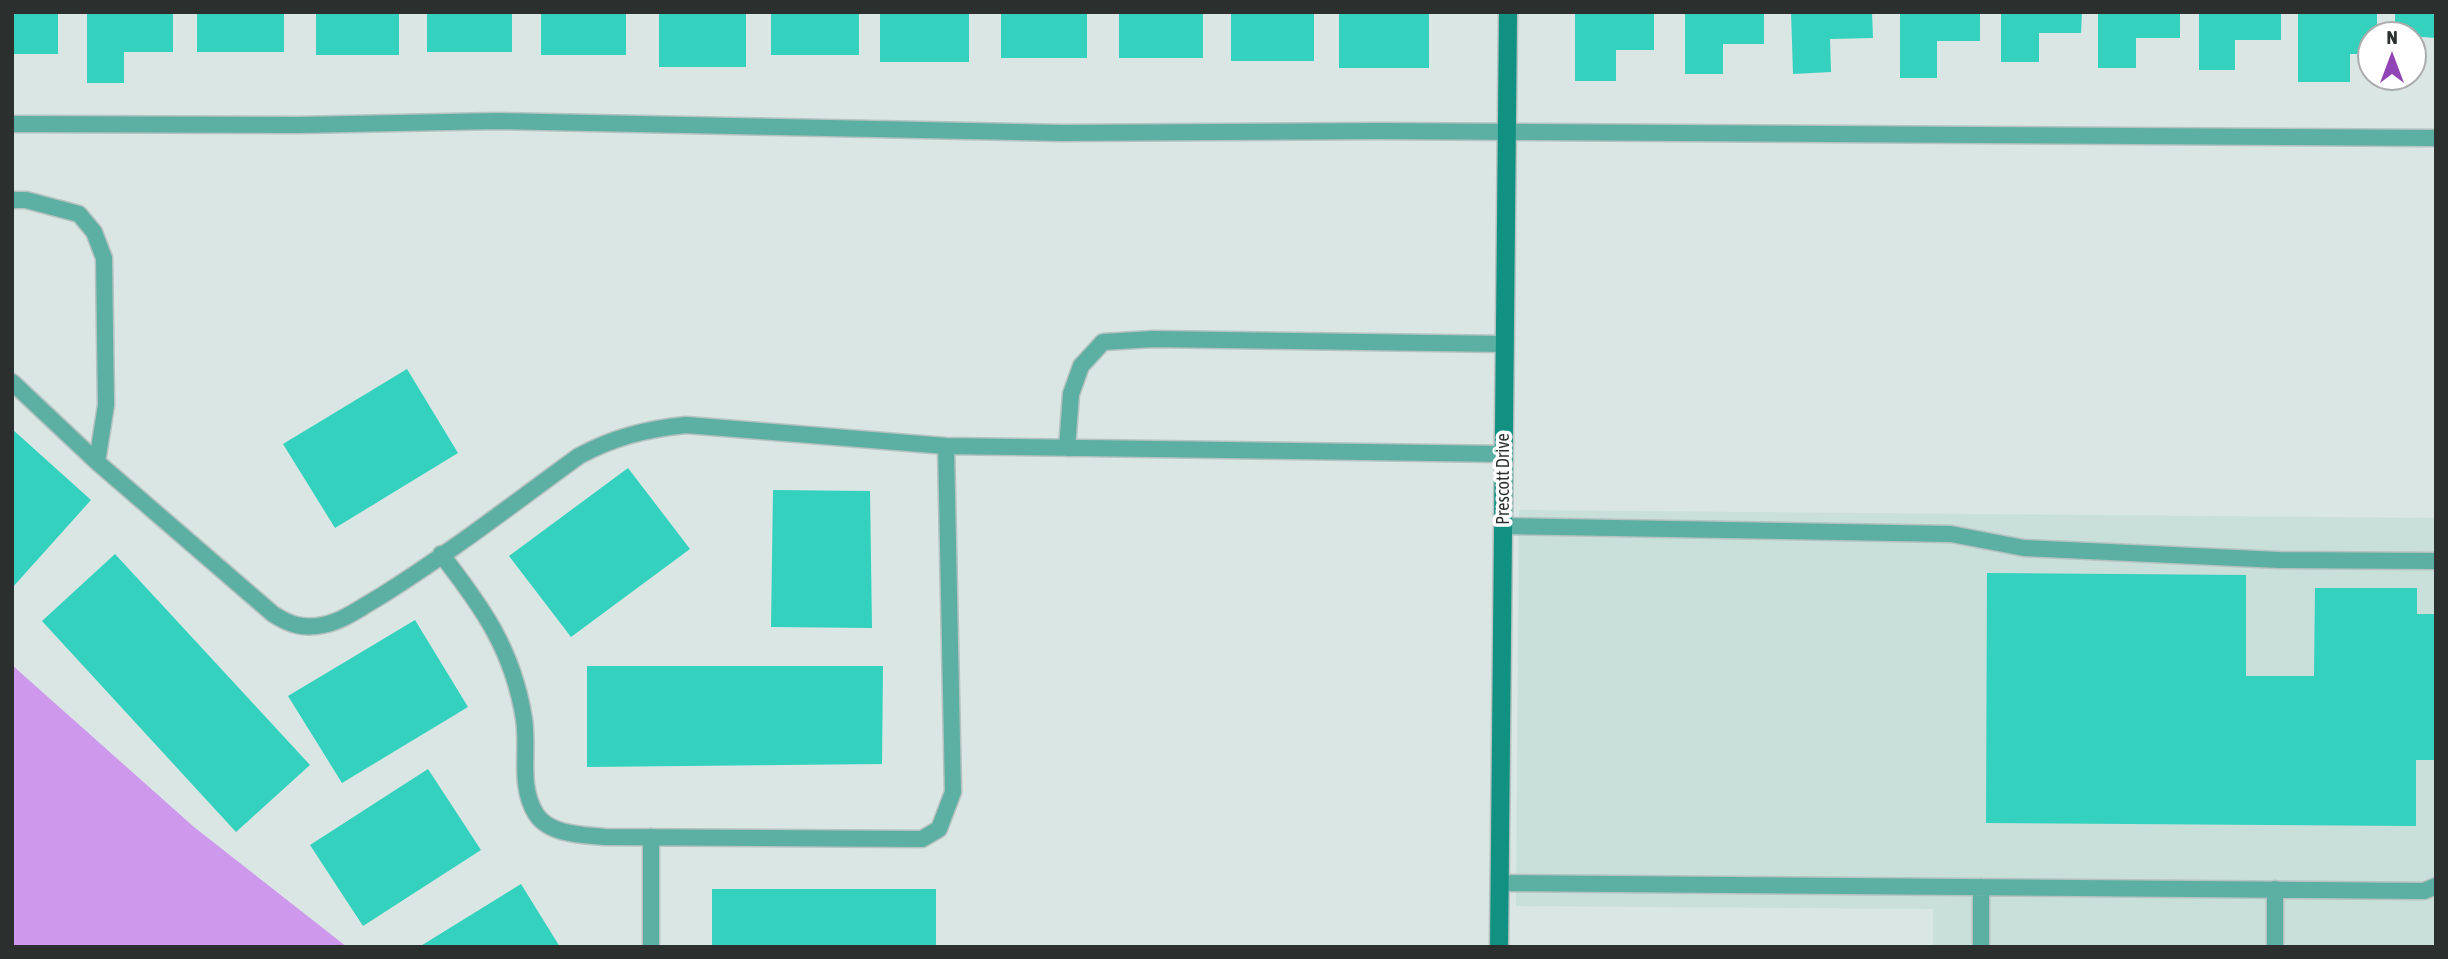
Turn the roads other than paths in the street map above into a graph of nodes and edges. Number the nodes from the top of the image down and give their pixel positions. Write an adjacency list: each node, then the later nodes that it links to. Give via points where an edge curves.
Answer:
1 (1508, 12): 3 (street, Prescott Drive)
2 (12, 124): 3 (lane, via 497,121 1063,133)
3 (1506, 132): 4 (lane); 6 (street, Prescott Drive)
4 (2436, 138)
5 (12, 200): 11 (lane, via 79,214 94,232 104,258 106,405)
6 (1504, 344): 9 (lane, via 1103,342 1081,366 1074,385); 10 (street, Prescott Drive)
7 (12, 382): 11 (lane)
8 (946, 446): 9 (lane); 13 (lane, via 686,425 650,429 579,456); 15 (lane, via 953,792 939,829 922,839)
9 (1068, 448): 10 (lane)
10 (1503, 454): 12 (street, Prescott Drive)
11 (97, 462): 13 (lane, via 289,625 327,625)
12 (1503, 526): 14 (lane, via 1951,534 2024,548 2279,560); 16 (street, Prescott Drive)
13 (442, 554): 15 (lane, via 496,629 514,673 524,722 528,796 537,816 553,828 573,834)
14 (2436, 561)
15 (651, 837): 20 (lane)
16 (1499, 883): 17 (lane); 21 (street, Prescott Drive)
17 (1981, 887): 19 (lane); 22 (lane)
18 (2436, 887): 19 (lane, via 2424,891)
19 (2275, 889): 23 (lane)
20 (651, 947)
21 (1499, 947)
22 (1981, 947)
23 (2275, 947)

